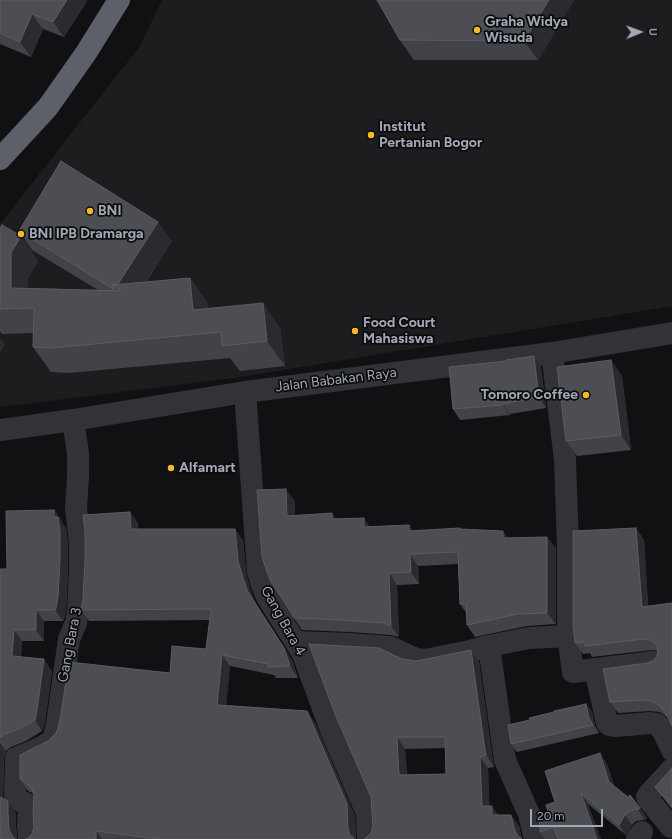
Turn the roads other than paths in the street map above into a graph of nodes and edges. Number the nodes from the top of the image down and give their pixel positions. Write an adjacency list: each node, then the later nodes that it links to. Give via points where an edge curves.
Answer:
1 (119, 0): 2 (highway, via 48,107)
2 (0, 159)
3 (672, 333): 4 (street, Jalan Babakan Raya)
4 (552, 352): 5 (street, Jalan Babakan Raya); 8 (street, via 565,460)
5 (246, 392): 6 (street, Jalan Babakan Raya); 9 (street, Gang Bara 4, via 258,571 266,597)
6 (73, 420): 7 (street, Jalan Babakan Raya); 14 (street, Gang Bara 3, via 78,453 76,508 80,542 79,593 76,623 69,639 58,724 50,742 31,752)
7 (0, 430)
8 (568, 636): 10 (street, via 529,638); 12 (street, via 573,672)
9 (296, 642): 10 (street, via 390,648 425,660); 18 (street, Gang Bara 4, via 367,813)
10 (489, 646): 19 (street, via 505,760 529,814)
11 (653, 662): 12 (street)
12 (595, 670): 13 (street, via 607,723 614,726 651,722 657,724)
13 (672, 750)
14 (8, 759): 17 (street, Gang Bara 3, via 16,800 29,807)
15 (672, 770): 16 (street, via 648,795 648,799)
16 (671, 827)
17 (29, 839)
18 (368, 839)
19 (535, 839)

